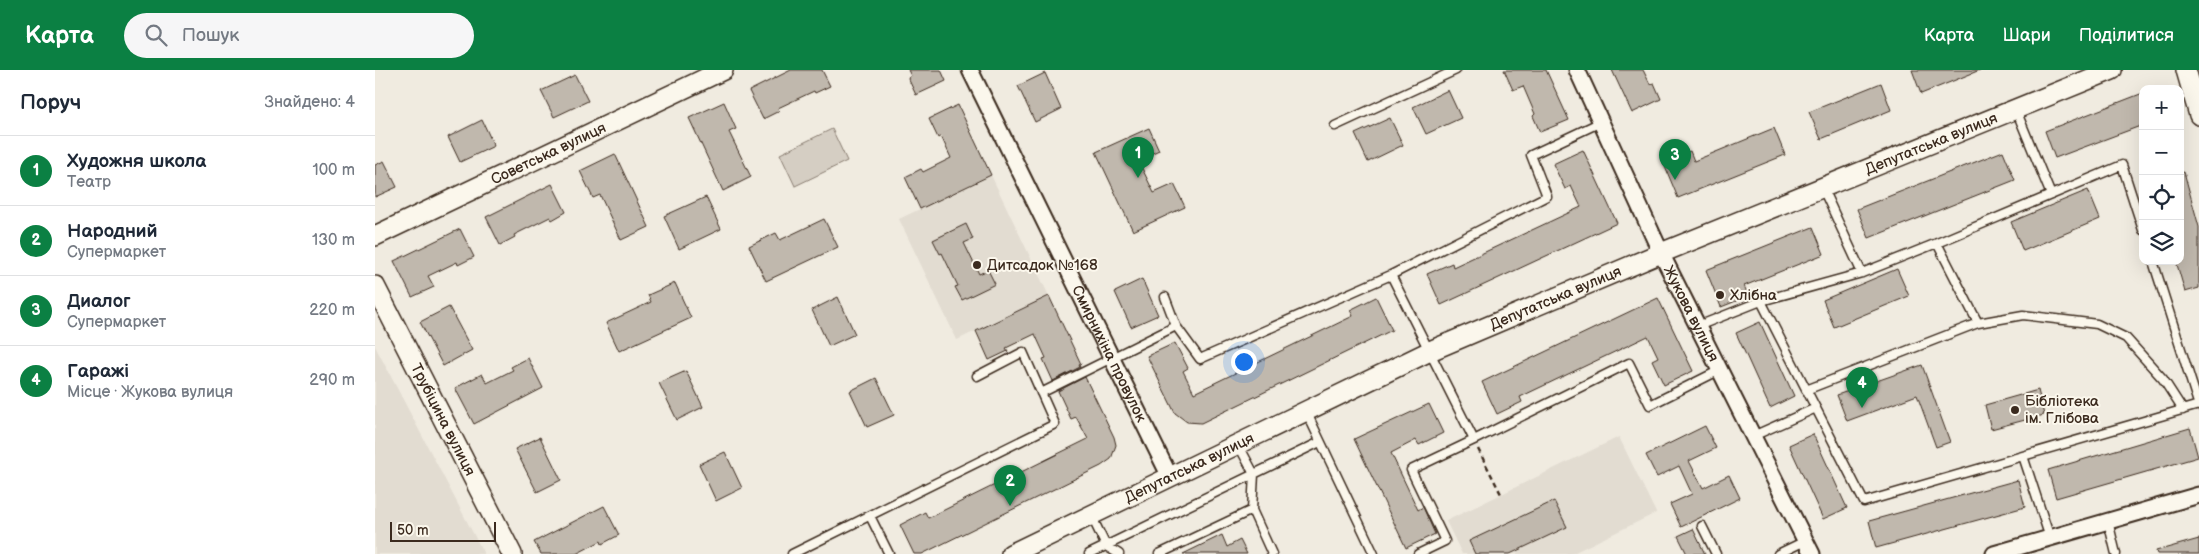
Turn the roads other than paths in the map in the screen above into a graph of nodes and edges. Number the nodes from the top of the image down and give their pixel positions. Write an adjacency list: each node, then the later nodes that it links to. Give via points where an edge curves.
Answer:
1 (723, 70): 14 (street, Советська вулиця)
2 (970, 70): 27 (street, Смирнихіна провулок)
3 (1456, 70): 10 (lane)
4 (1577, 70): 9 (street, Жукова вулиця)
5 (2112, 70): 7 (street, Депутатська вулиця)
6 (2186, 70): 8 (street)
7 (2015, 108): 11 (street, Депутатська вулиця); 12 (lane)
8 (2199, 116)
9 (1601, 122): 16 (street, Жукова вулиця); 19 (lane, via 1531,155 1547,196)
10 (1335, 126)
11 (1823, 189): 16 (street, Депутатська вулиця); 18 (lane)
12 (2051, 195): 13 (lane, via 2122,165); 15 (lane)
13 (2140, 220)
14 (375, 236)
15 (1937, 244): 18 (lane); 23 (lane)
16 (1661, 253): 25 (street, Жукова вулиця); 26 (street, Депутатська вулиця)
17 (2154, 265): 32 (lane)
18 (1862, 273): 22 (lane)
19 (1391, 275): 24 (lane, via 1200,359); 26 (lane)
20 (375, 286): 53 (street, Трубіцина вулиця)
21 (1165, 297): 24 (lane)
22 (1761, 302): 25 (lane); 30 (lane)
23 (1978, 323): 30 (lane); 34 (lane, via 2023,315 2097,324 2126,338 2163,379)
24 (1176, 326): 27 (lane)
25 (1698, 326): 28 (street, Жукова вулиця)
26 (1430, 351): 35 (street, Депутатська вулиця); 37 (lane)
27 (1112, 358): 31 (lane); 42 (street, Смирнихіна провулок)
28 (1720, 370): 36 (street, Жукова вулиця); 37 (lane, via 1650,405 1629,363)
29 (977, 376): 31 (lane, via 1023,352)
30 (1807, 390): 33 (lane)
31 (1041, 393): 46 (lane, via 1055,424)
32 (2199, 405): 34 (lane)
33 (1816, 408): 36 (lane); 40 (lane, via 1864,502)
34 (2183, 410): 40 (lane)
35 (1306, 411): 38 (lane); 39 (street, Депутатська вулиця)
36 (1753, 436): 51 (street, Жукова вулиця)
37 (1473, 440): 61 (lane, via 1411,470 1445,541)
38 (1321, 442): 41 (lane); 60 (lane)
39 (1238, 444): 41 (lane); 42 (street, Депутатська вулиця)
40 (2023, 456): 49 (lane)
41 (1254, 474): 44 (lane); 50 (lane)
42 (1170, 477): 45 (street, Депутатська вулиця)
43 (2199, 495): 47 (street)
44 (1252, 510): 58 (lane); 59 (lane)
45 (1091, 515): 50 (lane); 52 (street, Депутатська вулиця)
46 (871, 516): 54 (lane); 55 (lane)
47 (2107, 521): 49 (street); 65 (lane)
48 (1702, 526): 62 (lane)
49 (2050, 538): 64 (street)
50 (1106, 546): 56 (lane); 57 (lane)
51 (1808, 547): 63 (lane)
52 (1022, 552)
53 (512, 554)
54 (792, 554)
55 (889, 554)
56 (1089, 554)
57 (1119, 554)
58 (1159, 554)
59 (1272, 554)
60 (1374, 554)
61 (1418, 554)
62 (1716, 554)
63 (1777, 554)
64 (1994, 554)
65 (2116, 554)

